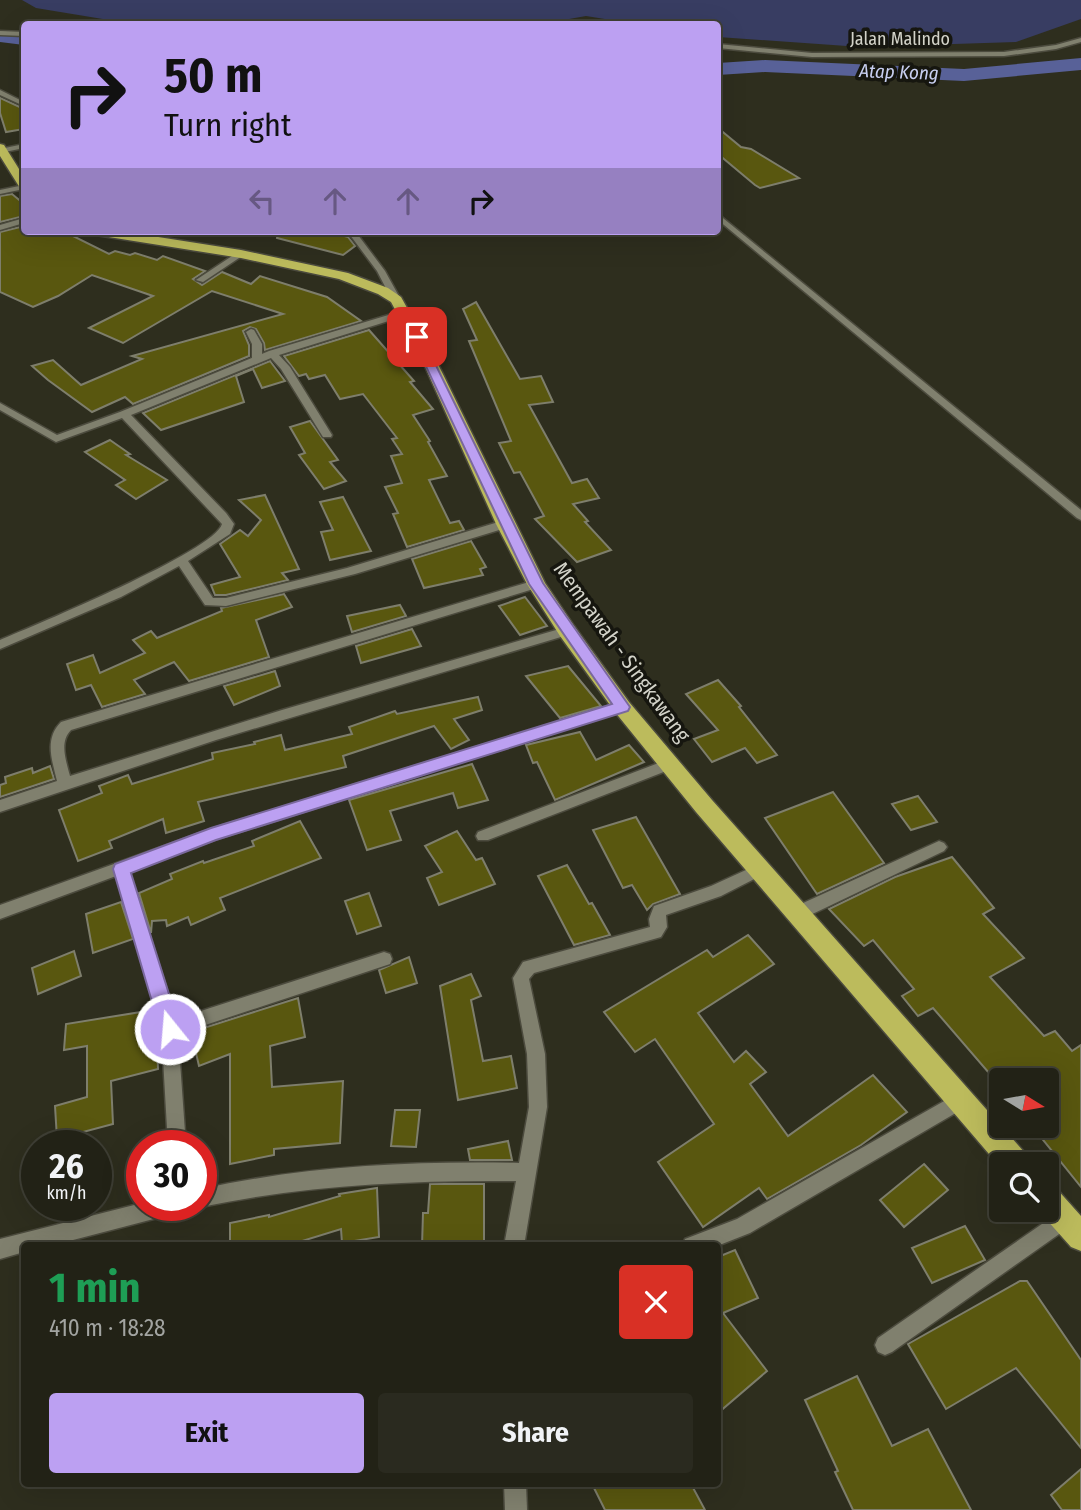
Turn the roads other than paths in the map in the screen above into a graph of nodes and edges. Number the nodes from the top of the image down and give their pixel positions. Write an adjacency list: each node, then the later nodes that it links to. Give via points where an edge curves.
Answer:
1 (0, 33): 2 (street)
2 (21, 34)
3 (1081, 40): 4 (street, Jalan Malindo, via 1004,54 812,55)
4 (721, 46)
5 (0, 92): 6 (street)
6 (21, 102)
7 (21, 146): 8 (street)
8 (1, 149): 9 (highway)
9 (21, 181)
10 (21, 187): 11 (street)
11 (0, 192)
12 (721, 218): 26 (street)
13 (21, 221): 14 (street)
14 (0, 228)
15 (121, 235): 17 (highway)
16 (354, 235): 19 (street, via 382,271)
17 (240, 254): 18 (street); 19 (highway, via 343,276 383,291)
18 (200, 280)
19 (400, 307): 21 (street); 27 (highway, Mempawah - Singkawang, via 457,416)
20 (251, 332): 22 (street)
21 (272, 353): 22 (street); 25 (street)
22 (257, 358): 24 (street)
23 (0, 406): 24 (street, via 56,439)
24 (124, 414): 28 (street, via 228,524 226,531)
25 (327, 435)
26 (1081, 516)
27 (505, 524): 28 (street, via 270,594 218,605 209,603); 29 (highway, Mempawah - Singkawang)
28 (182, 561): 31 (street)
29 (536, 584): 30 (highway, Mempawah - Singkawang); 34 (street, via 66,726 57,742)
30 (567, 631): 32 (highway, Mempawah - Singkawang); 34 (street)
31 (0, 645)
32 (622, 707): 33 (highway, Mempawah - Singkawang); 38 (street, via 211,835)
33 (669, 764): 36 (street); 39 (highway, Mempawah - Singkawang)
34 (65, 783): 35 (street)
35 (0, 806)
36 (483, 836)
37 (939, 847): 41 (street)
38 (121, 869): 40 (street); 43 (street)
39 (759, 870): 41 (highway, Mempawah - Singkawang); 47 (street, via 660,911 655,932 524,971 521,978 538,1085)
40 (0, 912)
41 (796, 914): 44 (highway, Mempawah - Singkawang)
42 (384, 959): 43 (street)
43 (170, 1029): 45 (street)
44 (960, 1101): 46 (highway, Mempawah - Singkawang); 53 (street, via 743,1226)
45 (176, 1130)
46 (1005, 1152)
47 (527, 1171): 48 (street, via 283,1181); 52 (street)
48 (217, 1195)
49 (126, 1217): 51 (street)
50 (1064, 1218): 56 (street)
51 (28, 1242)
52 (515, 1242)
53 (702, 1242)
54 (21, 1244): 55 (street)
55 (0, 1249)
56 (885, 1345)
57 (515, 1487): 58 (street)
58 (516, 1510)

